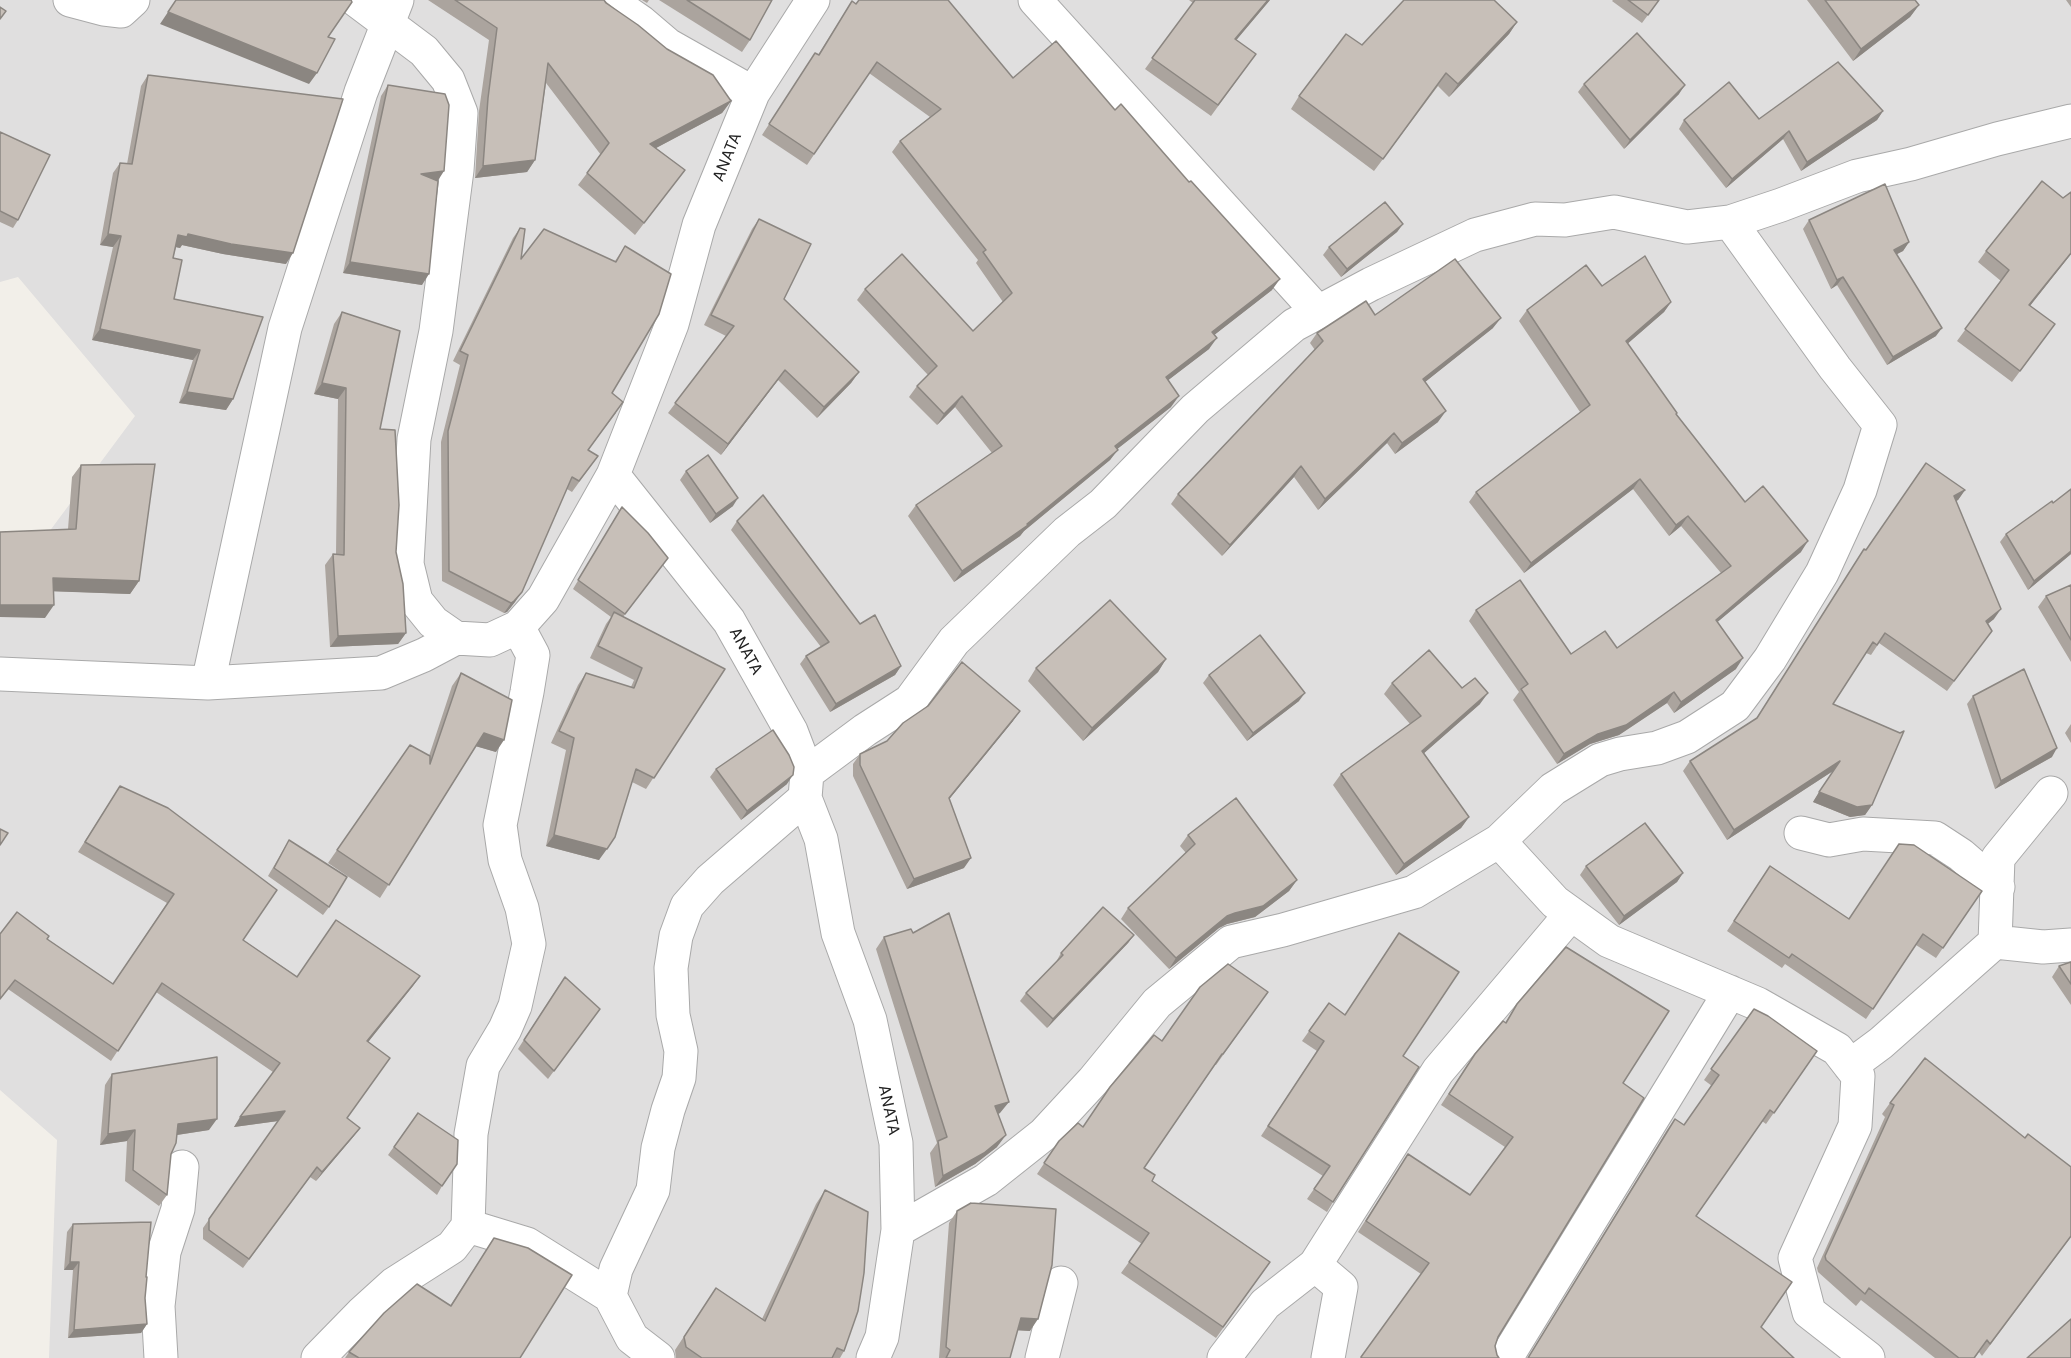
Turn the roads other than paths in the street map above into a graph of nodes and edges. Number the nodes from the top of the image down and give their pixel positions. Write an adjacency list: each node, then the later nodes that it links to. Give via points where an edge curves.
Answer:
1 (69, 0): 2 (street, via 121,11)
2 (133, 0)
3 (356, 0): 7 (street)
4 (609, 0): 8 (street, via 668,45)
5 (813, 0): 8 (street, ANATA)
6 (1035, 0): 11 (street)
7 (393, 11): 14 (street, via 448,80 461,113 436,331 414,439 407,564 416,602 433,622); 16 (street, via 361,92 285,328)
8 (753, 93): 12 (street, ANATA, via 699,225 672,324)
9 (2071, 121): 10 (street, via 1857,176)
10 (1730, 222): 11 (street, via 1687,227 1614,212 1565,220 1535,219 1475,235); 20 (street, via 1880,425 1860,490 1822,573 1770,659 1734,706 1687,737 1600,760 1553,789)
11 (1318, 312): 17 (street, via 1294,325 1195,409 1103,504 988,606 954,641 910,702 865,730)
12 (613, 475): 13 (street, via 543,599); 17 (street, ANATA, via 729,621 791,731)
13 (518, 627): 14 (street, via 490,640); 28 (street, via 532,655 500,825 505,860 522,908 529,944 514,1006 483,1066 471,1134)
14 (456, 638): 16 (street, via 381,673)
15 (0, 674): 16 (street)
16 (208, 682)
17 (806, 786): 29 (street, ANATA, via 821,839 838,933 870,1020 896,1143); 32 (street, via 687,906 676,936 671,968 673,1015 681,1051 679,1078 658,1148 653,1190 616,1269)
18 (2051, 793): 21 (street, via 1998,858)
19 (1801, 833): 21 (street, via 1829,840 1863,834 1935,838)
20 (1499, 841): 22 (street); 29 (street, via 1414,892 1231,942 1157,1003 1044,1134 986,1180)
21 (1998, 887): 23 (street)
22 (1570, 914): 25 (street, via 1609,941); 30 (street, via 1438,1071)
23 (1995, 942): 24 (street, via 2043,947); 26 (street)
24 (2071, 945)
25 (1730, 992): 26 (street, via 1837,1049); 40 (street)
26 (1850, 1066): 41 (street, via 1858,1076 1855,1126 1795,1258 1809,1312)
27 (183, 1167): 33 (street, via 178,1209 164,1252 158,1306)
28 (468, 1226): 32 (street, via 527,1244); 34 (street, via 452,1247 394,1284)
29 (898, 1230): 36 (street, ANATA, via 882,1337)
30 (1315, 1265): 38 (street, via 1265,1304); 39 (street, via 1341,1287)
31 (1061, 1283): 37 (street)
32 (610, 1296): 35 (street, via 632,1338)
33 (160, 1357)
34 (318, 1358)
35 (658, 1358)
36 (873, 1358)
37 (1042, 1358)
38 (1224, 1358)
39 (1329, 1358)
40 (1506, 1358)
41 (1868, 1358)

